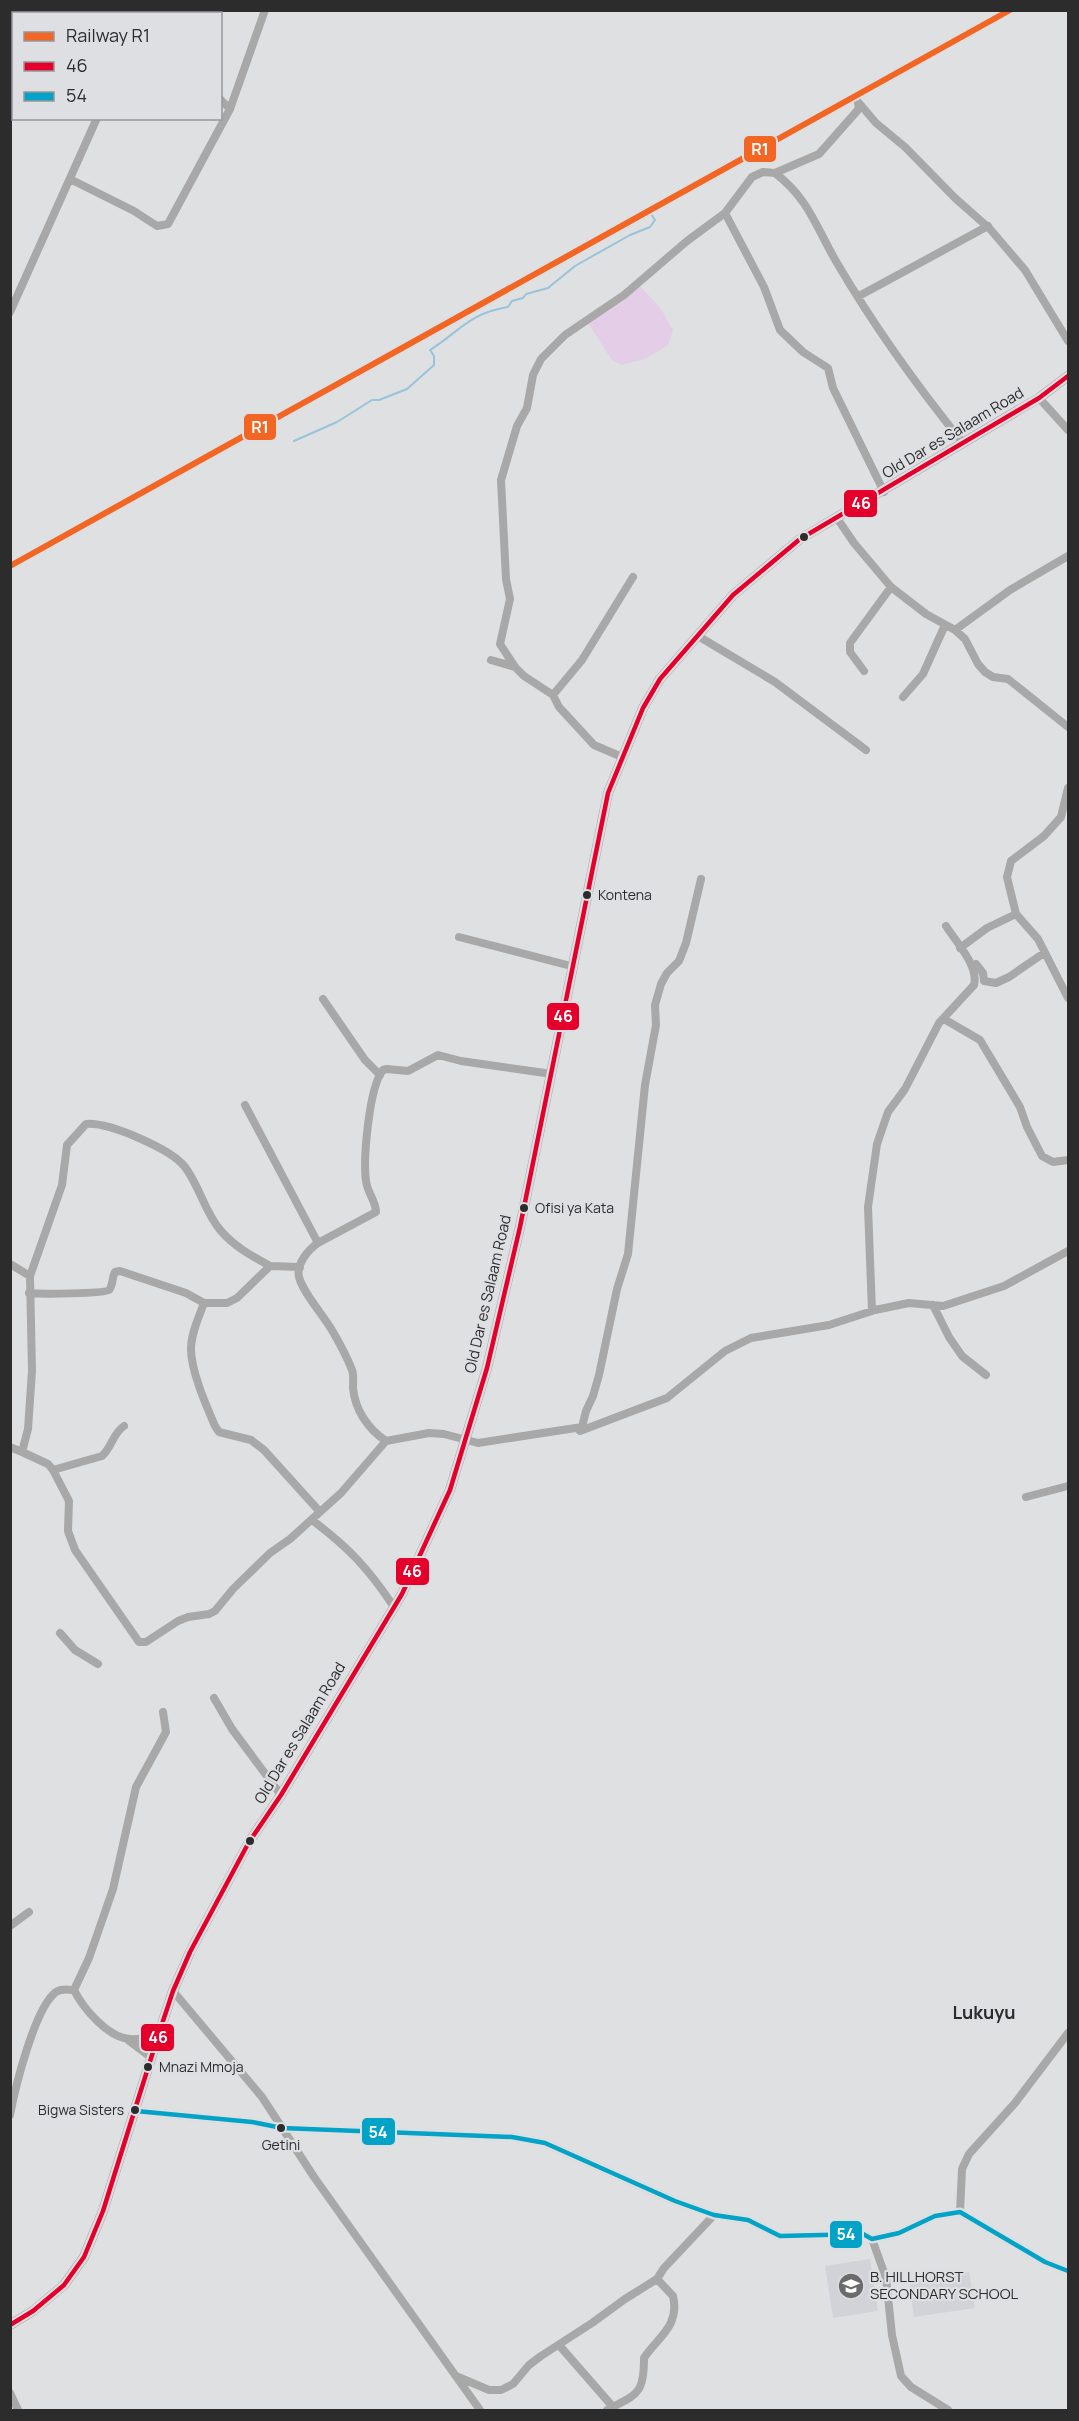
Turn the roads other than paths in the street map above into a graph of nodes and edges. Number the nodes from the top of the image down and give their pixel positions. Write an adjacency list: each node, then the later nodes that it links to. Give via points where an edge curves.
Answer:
1 (265, 10): 3 (street)
2 (222, 101): 3 (street)
3 (230, 109): 6 (street, via 168,224 157,226)
4 (96, 120): 6 (street)
5 (775, 173): 7 (street, via 763,172 752,177); 8 (street, via 819,154 857,111 858,101 873,121); 9 (street, via 799,194 812,213)
6 (70, 179): 10 (street)
7 (725, 213): 16 (street, via 764,287 780,330 828,368 833,388); 25 (street, via 624,295 565,335 541,358 533,375 527,408 517,426 501,480 510,599 500,644)
8 (988, 226): 9 (street); 11 (street, via 1025,270)
9 (859, 296): 15 (street, via 912,379)
10 (10, 312)
11 (1068, 341)
12 (1068, 376): 13 (street, Old Dar es Salaam Road)
13 (1039, 398): 14 (street); 15 (street, Old Dar es Salaam Road)
14 (1068, 430)
15 (963, 443): 16 (street, Old Dar es Salaam Road)
16 (884, 492): 17 (street, Old Dar es Salaam Road)
17 (837, 518): 20 (street); 23 (street, Old Dar es Salaam Road, via 800,539 768,564 733,596)
18 (1068, 556): 22 (street, via 1010,590)
19 (633, 577): 27 (street, via 582,660)
20 (891, 587): 21 (street); 26 (street, via 850,643 850,652)
21 (945, 625): 22 (street); 28 (street, via 923,674)
22 (955, 630): 29 (street, via 985,672 1008,679)
23 (699, 636): 30 (street, via 775,682); 31 (street, Old Dar es Salaam Road, via 660,679)
24 (490, 660): 25 (street)
25 (515, 668): 27 (street)
26 (864, 671)
27 (553, 695): 31 (street, via 594,745)
28 (903, 697)
29 (1068, 727)
30 (866, 750)
31 (622, 757): 40 (street, Old Dar es Salaam Road, via 608,793)
32 (1068, 788): 34 (street, via 1061,817 1044,836 1011,861 1007,877)
33 (701, 879): 60 (street, via 686,943 661,984 656,1005 628,1254 599,1375)
34 (1016, 915): 37 (street, via 987,928); 38 (street, via 1038,939)
35 (946, 926): 37 (street)
36 (459, 937): 40 (street)
37 (960, 948): 43 (street, via 972,967 974,985)
38 (1044, 953): 39 (street, via 996,983 984,981); 41 (street)
39 (976, 964)
40 (571, 966): 44 (street, Old Dar es Salaam Road)
41 (1068, 998)
42 (323, 999): 45 (street)
43 (944, 1019): 47 (street, via 980,1040 1020,1107 1042,1156 1053,1162); 57 (street, via 888,1112 877,1144 868,1207)
44 (552, 1074): 45 (street, via 438,1055 415,1069 387,1069); 61 (street, Old Dar es Salaam Road, via 487,1368)
45 (380, 1075): 48 (street, via 370,1106 366,1152 366,1182 375,1212)
46 (244, 1105): 48 (street)
47 (1068, 1160)
48 (318, 1243): 52 (street, via 310,1248)
49 (1068, 1251): 56 (street, via 1004,1286 943,1306)
50 (10, 1264): 53 (street)
51 (270, 1266): 52 (street); 53 (street, via 244,1252 220,1231 179,1161 126,1131 95,1123 86,1124 67,1145 62,1185); 55 (street, via 237,1298 227,1303)
52 (300, 1267): 62 (street, via 298,1275 304,1289 326,1319 353,1372 358,1408 369,1427)
53 (30, 1276): 54 (street)
54 (29, 1293): 55 (street, via 104,1292 111,1287 115,1272 120,1271); 64 (street, via 32,1371 28,1429)
55 (204, 1303): 68 (street, via 191,1349 215,1426 219,1432 251,1440 264,1450)
56 (933, 1305): 57 (street, via 909,1303); 58 (street, via 962,1356)
57 (872, 1311): 60 (street, via 829,1325 739,1342 667,1398 580,1431)
58 (986, 1375)
59 (124, 1426): 65 (street, via 102,1456)
60 (582, 1427): 61 (street, via 497,1441)
61 (466, 1440): 62 (street, via 429,1433); 70 (street, Old Dar es Salaam Road, via 438,1519)
62 (386, 1441): 68 (street)
63 (10, 1447): 64 (street)
64 (22, 1452): 65 (street)
65 (54, 1470): 69 (street, via 69,1501 68,1531 75,1550 139,1642 146,1642 178,1621 215,1611 270,1553)
66 (1068, 1486): 67 (street)
67 (1026, 1497)
68 (320, 1512): 69 (street)
69 (312, 1520): 70 (street, via 357,1556)
70 (394, 1607): 75 (street, Old Dar es Salaam Road)
71 (60, 1633): 72 (street, via 75,1650)
72 (98, 1664)
73 (214, 1698): 75 (street)
74 (163, 1712): 78 (street, via 166,1731 136,1787 113,1889)
75 (281, 1795): 79 (street, Old Dar es Salaam Road, via 249,1842)
76 (29, 1912): 77 (street)
77 (10, 1926)
78 (74, 1990): 82 (street, via 87,2011 107,2029); 85 (street, via 55,1992 42,2008)
79 (173, 1991): 81 (street, Old Dar es Salaam Road); 86 (street, via 262,2097)
80 (1068, 2033): 87 (street, via 1015,2103 969,2154 962,2169)
81 (158, 2036): 82 (street); 83 (street, Old Dar es Salaam Road)
82 (128, 2040): 83 (street)
83 (152, 2058): 84 (street, Old Dar es Salaam Road)
84 (136, 2111): 86 (street); 92 (street, Old Dar es Salaam Road, via 84,2257 64,2285)
85 (10, 2115)
86 (282, 2128): 88 (street, via 512,2138 545,2143); 94 (street)
87 (960, 2212): 89 (street, via 935,2216 899,2233); 90 (street, via 1045,2262)
88 (714, 2215): 89 (street, via 748,2220 780,2236 863,2234); 91 (street)
89 (872, 2239): 99 (street, via 886,2278 901,2376 911,2387)
90 (1068, 2271)
91 (657, 2279): 93 (street); 96 (street, via 674,2296 671,2326 644,2358 639,2391)
92 (10, 2325)
93 (559, 2345): 94 (street, via 501,2390 489,2390); 96 (street)
94 (456, 2376): 98 (street)
95 (10, 2393): 97 (street)
96 (610, 2409)
97 (18, 2410)
98 (480, 2410)
99 (948, 2410)

